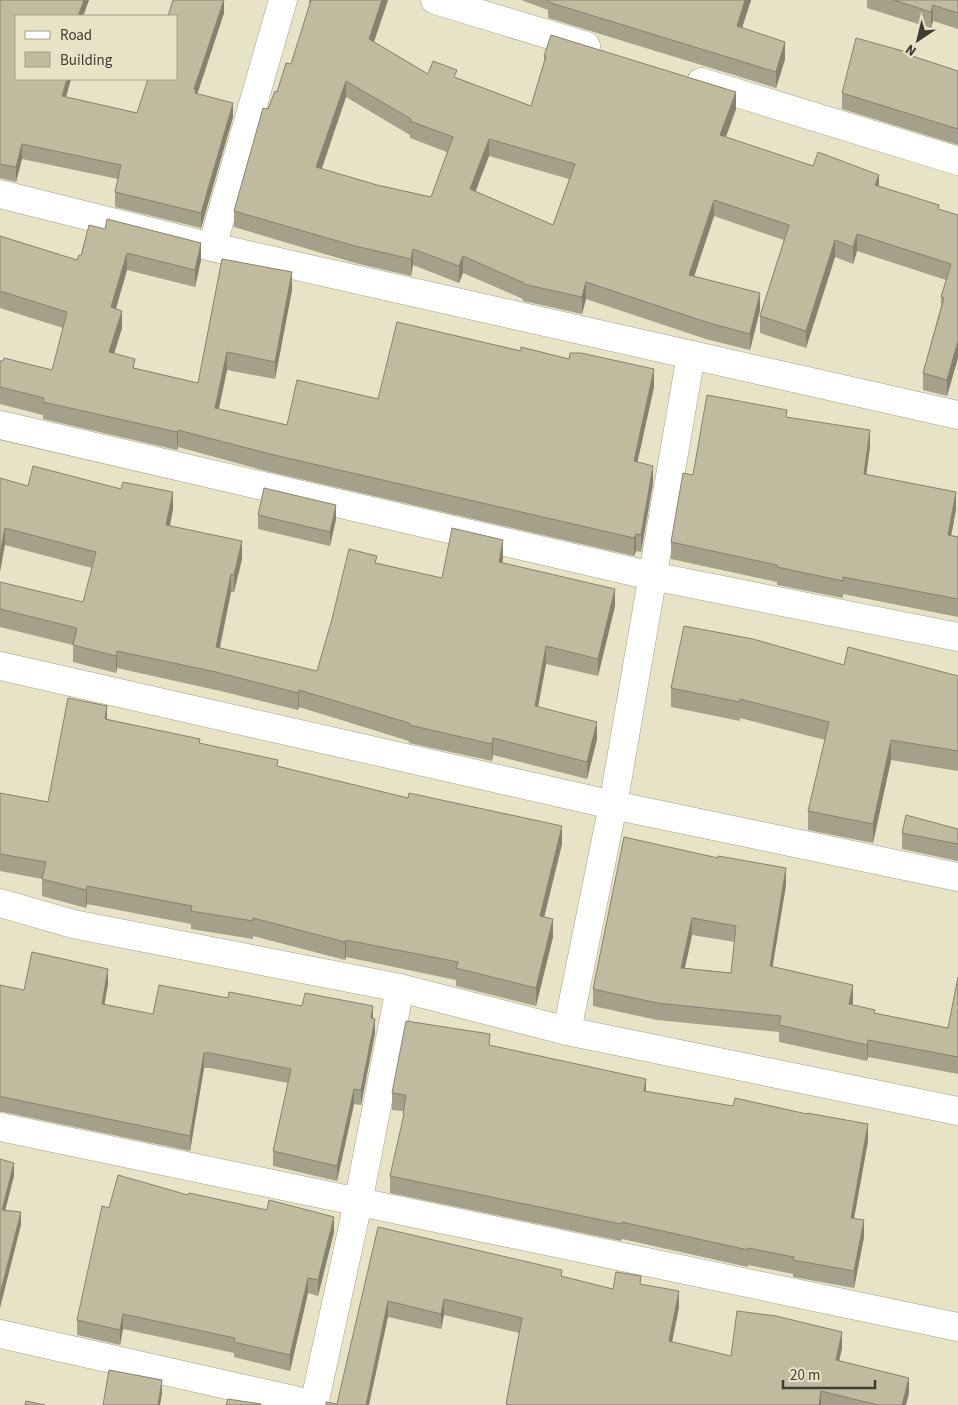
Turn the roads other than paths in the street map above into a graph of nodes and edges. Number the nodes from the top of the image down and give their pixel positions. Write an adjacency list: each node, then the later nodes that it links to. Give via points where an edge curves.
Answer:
1 (283, 0): 7 (street)
2 (435, 0): 3 (street)
3 (606, 53)
4 (682, 76): 5 (street)
5 (958, 161)
6 (0, 194): 7 (street)
7 (212, 247): 8 (street)
8 (691, 356): 9 (street); 11 (street)
9 (958, 415)
10 (0, 425): 11 (street)
11 (652, 576): 12 (street); 14 (street)
12 (958, 638)
13 (0, 666): 14 (street)
14 (612, 805): 15 (street); 18 (street)
15 (958, 878)
16 (0, 903): 17 (street, via 73,924)
17 (400, 988): 18 (street); 21 (street)
18 (567, 1031): 19 (street)
19 (958, 1111)
20 (0, 1128): 21 (street)
21 (358, 1203): 22 (street); 24 (street)
22 (958, 1327)
23 (0, 1334): 24 (street)
24 (315, 1405)

